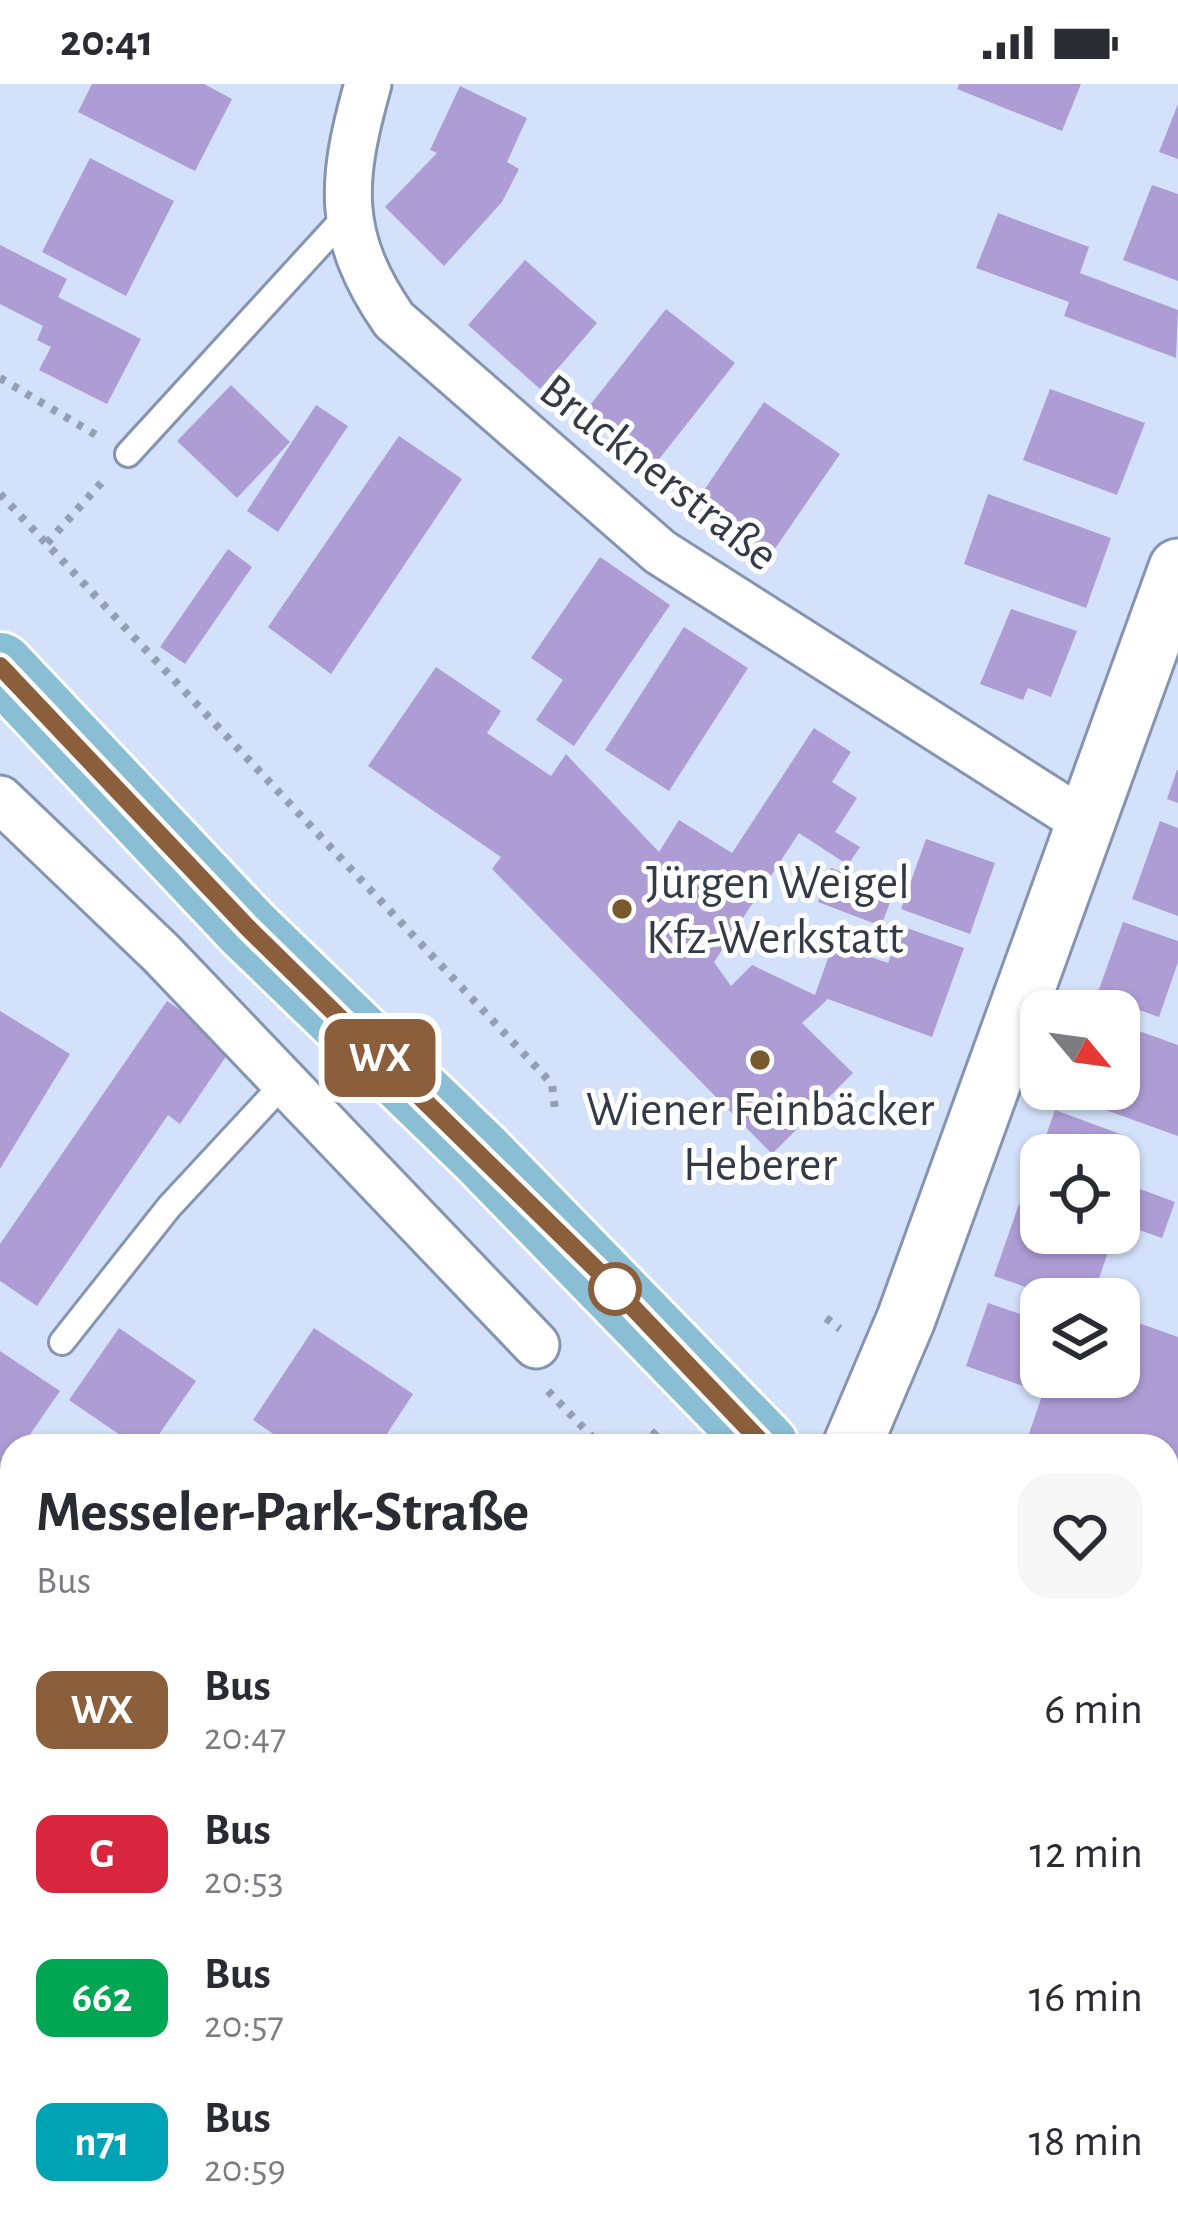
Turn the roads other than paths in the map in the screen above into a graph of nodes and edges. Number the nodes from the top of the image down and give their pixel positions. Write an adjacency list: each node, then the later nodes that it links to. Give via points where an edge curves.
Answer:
1 (368, 84): 2 (street, Brucknerstraße, via 350,149)
2 (346, 216): 3 (lane); 7 (street, Brucknerstraße, via 364,277 394,320 660,552)
3 (128, 454)
4 (1178, 568): 7 (street)
5 (0, 666): 11 (main road, via 248,928)
6 (0, 799): 8 (street)
7 (1086, 823): 12 (street)
8 (285, 1082): 9 (lane, via 169,1207); 10 (street)
9 (62, 1342)
10 (536, 1345)
11 (754, 1434)
12 (857, 1434)

